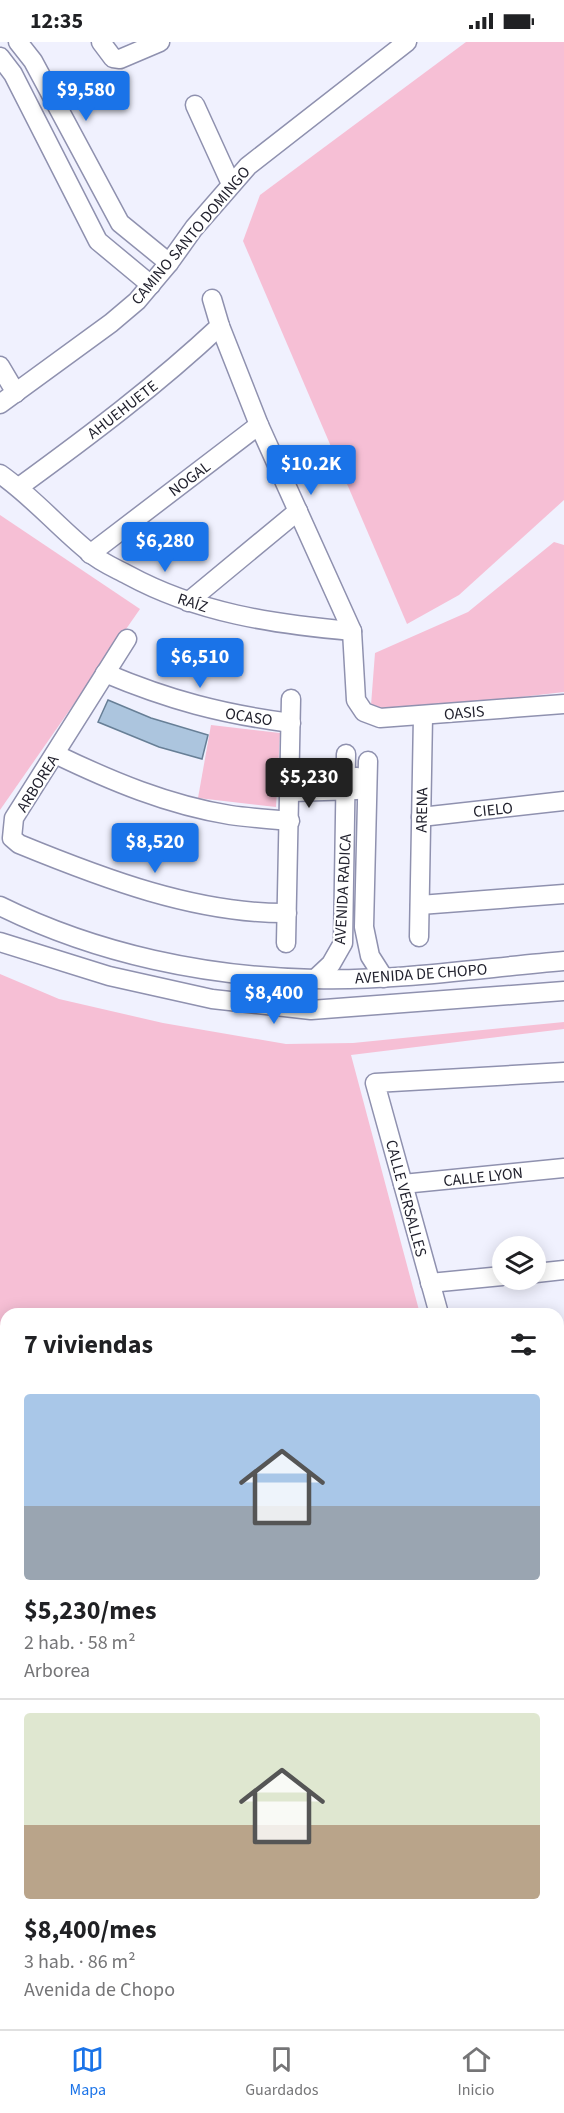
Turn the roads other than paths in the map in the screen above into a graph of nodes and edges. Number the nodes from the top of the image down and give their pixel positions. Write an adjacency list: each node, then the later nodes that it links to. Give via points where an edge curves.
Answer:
1 (18, 42): 8 (street, via 33,61 120,223)
2 (101, 42): 3 (street, via 113,58 120,59)
3 (160, 42)
4 (407, 42): 7 (street, CAMINO SANTO DOMINGO, via 268,149)
5 (0, 57): 9 (street, via 13,74 98,241)
6 (195, 105): 7 (street)
7 (231, 184): 8 (street, CAMINO SANTO DOMINGO)
8 (169, 263): 9 (street, CAMINO SANTO DOMINGO)
9 (151, 285): 13 (street, CAMINO SANTO DOMINGO, via 111,323)
10 (212, 299): 11 (street)
11 (220, 326): 15 (street); 17 (street, AHUEHUETE, via 151,387)
12 (0, 366): 13 (street)
13 (16, 393): 14 (street, CAMINO SANTO DOMINGO)
14 (0, 404)
15 (259, 425): 18 (street); 19 (street, NOGAL)
16 (0, 474): 17 (street, RAÍZ)
17 (19, 487): 19 (street, RAÍZ)
18 (298, 511): 20 (street); 21 (street)
19 (90, 554): 20 (street, RAÍZ)
20 (188, 602): 21 (street, RAÍZ, via 251,619)
21 (352, 631): 26 (street, OASIS, via 354,690 364,712 380,718)
22 (127, 639): 23 (street, ARBOREA)
23 (105, 673): 27 (street, OCASO, via 196,707); 28 (street, ARBOREA)
24 (291, 699): 27 (street)
25 (564, 704): 26 (street, OASIS)
26 (423, 716): 33 (street, ARENA)
27 (291, 723): 31 (street)
28 (54, 754): 34 (street, via 110,781 169,801 229,815); 38 (street, ARBOREA, via 14,818 12,838 19,844 157,894 232,909)
29 (346, 754): 30 (street, AVENIDA RADICA)
30 (346, 784): 31 (street); 44 (street, AVENIDA RADICA, via 368,775 364,927 370,956); 45 (street, AVENIDA RADICA, via 342,943 331,964)
31 (291, 786): 34 (street)
32 (564, 801): 33 (street, CIELO)
33 (421, 817): 36 (street, ARENA)
34 (290, 821): 38 (street)
35 (564, 894): 36 (street)
36 (420, 905): 39 (street, ARENA)
37 (0, 906): 45 (street, AVENIDA DE CHOPO, via 64,934 138,956 224,973)
38 (287, 914): 41 (street)
39 (419, 937)
40 (0, 942): 47 (street, AVENIDA DE CHOPO, via 109,976 212,999 271,1006 321,1010)
41 (286, 943)
42 (564, 961): 43 (street, AVENIDA DE CHOPO)
43 (516, 966): 44 (street, AVENIDA DE CHOPO); 47 (street)
44 (384, 978): 45 (street, AVENIDA DE CHOPO)
45 (315, 980)
46 (564, 991): 47 (street, AVENIDA DE CHOPO)
47 (519, 995)
48 (564, 1072): 50 (street, CALLE VERSALLES, via 375,1083)
49 (564, 1167): 50 (street, CALLE LYON)
50 (403, 1184): 54 (street, CALLE VERSALLES)
51 (564, 1270): 52 (street)
52 (546, 1272)
53 (492, 1277): 54 (street)
54 (430, 1283): 55 (street, CALLE VERSALLES)
55 (437, 1308)

